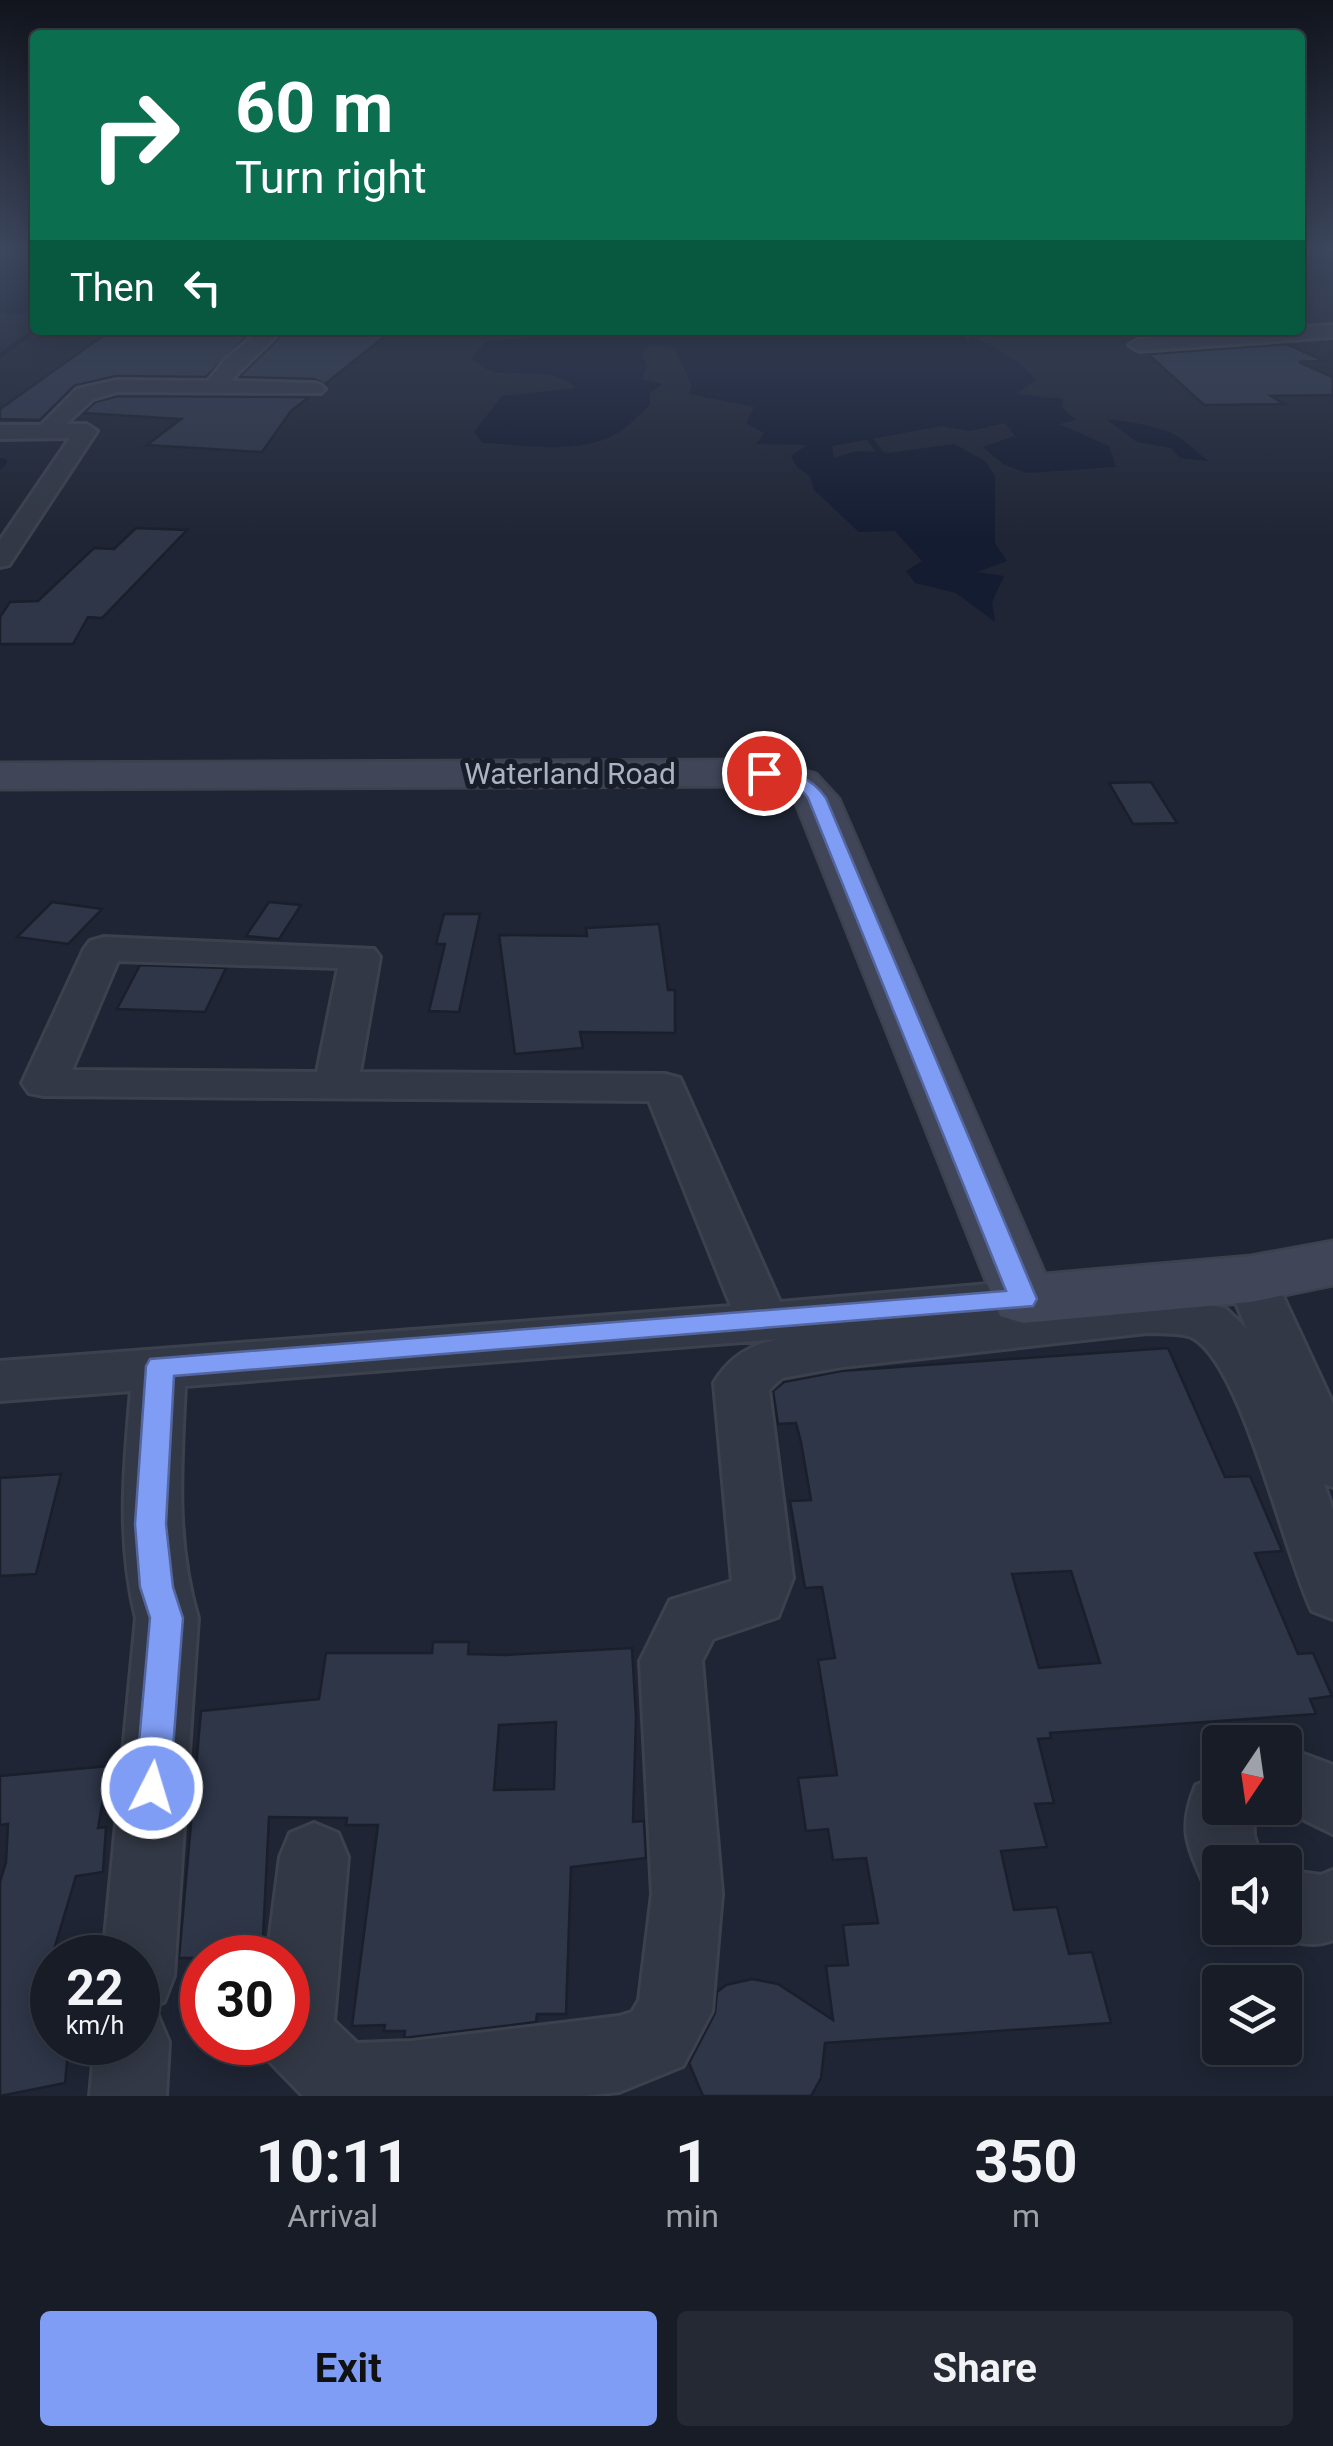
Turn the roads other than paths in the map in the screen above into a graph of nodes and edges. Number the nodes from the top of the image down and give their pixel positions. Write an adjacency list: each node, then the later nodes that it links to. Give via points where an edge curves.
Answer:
1 (254, 345): 2 (street)
2 (214, 388): 3 (street); 4 (street, via 96,391)
3 (314, 390)
4 (48, 430): 5 (street); 6 (street, via 86,432)
5 (0, 432)
6 (0, 559)
7 (0, 776): 11 (main road, Waterland Road, via 764,773 808,786)
8 (336, 1086): 8 (street, via 278,1085 44,1083 104,949 360,958); 12 (street, via 665,1088)
9 (1333, 1263): 10 (main road)
10 (1251, 1279): 11 (main road); 15 (street)
11 (1023, 1299): 12 (street)
12 (763, 1322): 13 (street)
13 (160, 1366): 14 (street); 22 (street, via 151,1524 166,1618)
14 (0, 1380)
15 (1333, 1465)
16 (1333, 1593): 24 (street, via 1278,1434 1237,1351 1207,1321 1148,1314 767,1362 741,1383 763,1578 756,1599 692,1619 671,1661 687,1894 676,2011 656,2040 619,2054)
17 (1302, 1785): 18 (street)
18 (1333, 1802)
19 (314, 1857): 24 (street, via 295,2035 320,2063 353,2084)
20 (1333, 1906): 21 (street)
21 (1302, 1907)
22 (141, 1935)
23 (130, 2065): 25 (street)
24 (412, 2087)
25 (128, 2096)

